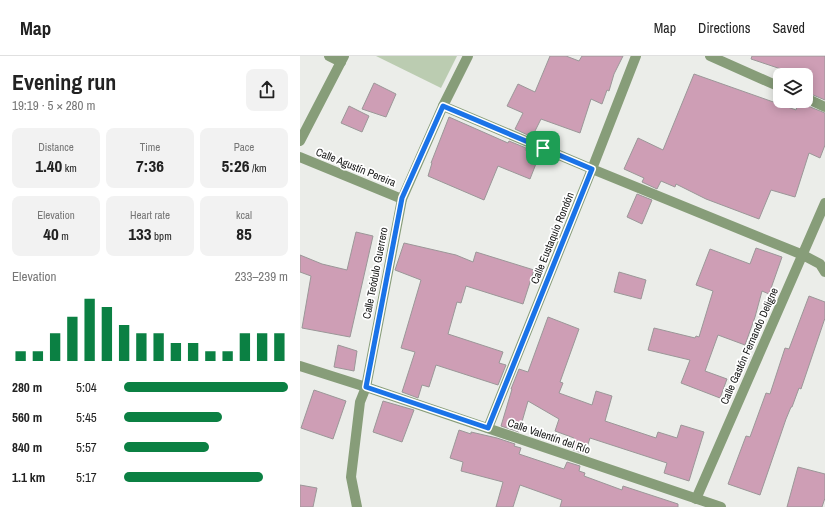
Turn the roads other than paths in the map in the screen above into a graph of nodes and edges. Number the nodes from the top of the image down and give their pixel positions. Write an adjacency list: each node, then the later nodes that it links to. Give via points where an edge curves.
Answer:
1 (329, 56): 5 (street)
2 (468, 56): 8 (street, Calle Teódulo Guerrero)
3 (636, 56): 12 (street, Calle Eustaquio Rondón)
4 (710, 56): 6 (street)
5 (343, 59): 10 (street)
6 (773, 84)
7 (813, 101): 9 (street)
8 (443, 106): 12 (street); 13 (street, Calle Teódulo Guerrero)
9 (825, 107)
10 (300, 141)
11 (300, 157): 13 (street, Calle Agustín Pereira)
12 (592, 169): 15 (street); 19 (street, Calle Eustaquio Rondón)
13 (402, 198): 18 (street, Calle Teódulo Guerrero)
14 (825, 203): 15 (street, Calle Gastón Fernando Deligne)
15 (802, 255): 16 (street, via 820,264); 20 (street, Calle Gastón Fernando Deligne)
16 (825, 272)
17 (300, 366): 18 (street, Calle Valentín del Río)
18 (366, 387): 19 (street, Calle Valentín del Río); 21 (street, Calle Teódulo Guerrero, via 360,402 351,477)
19 (488, 428): 20 (street, Calle Valentín del Río)
20 (696, 499): 22 (street, Calle Valentín del Río)
21 (357, 507)
22 (721, 507)

